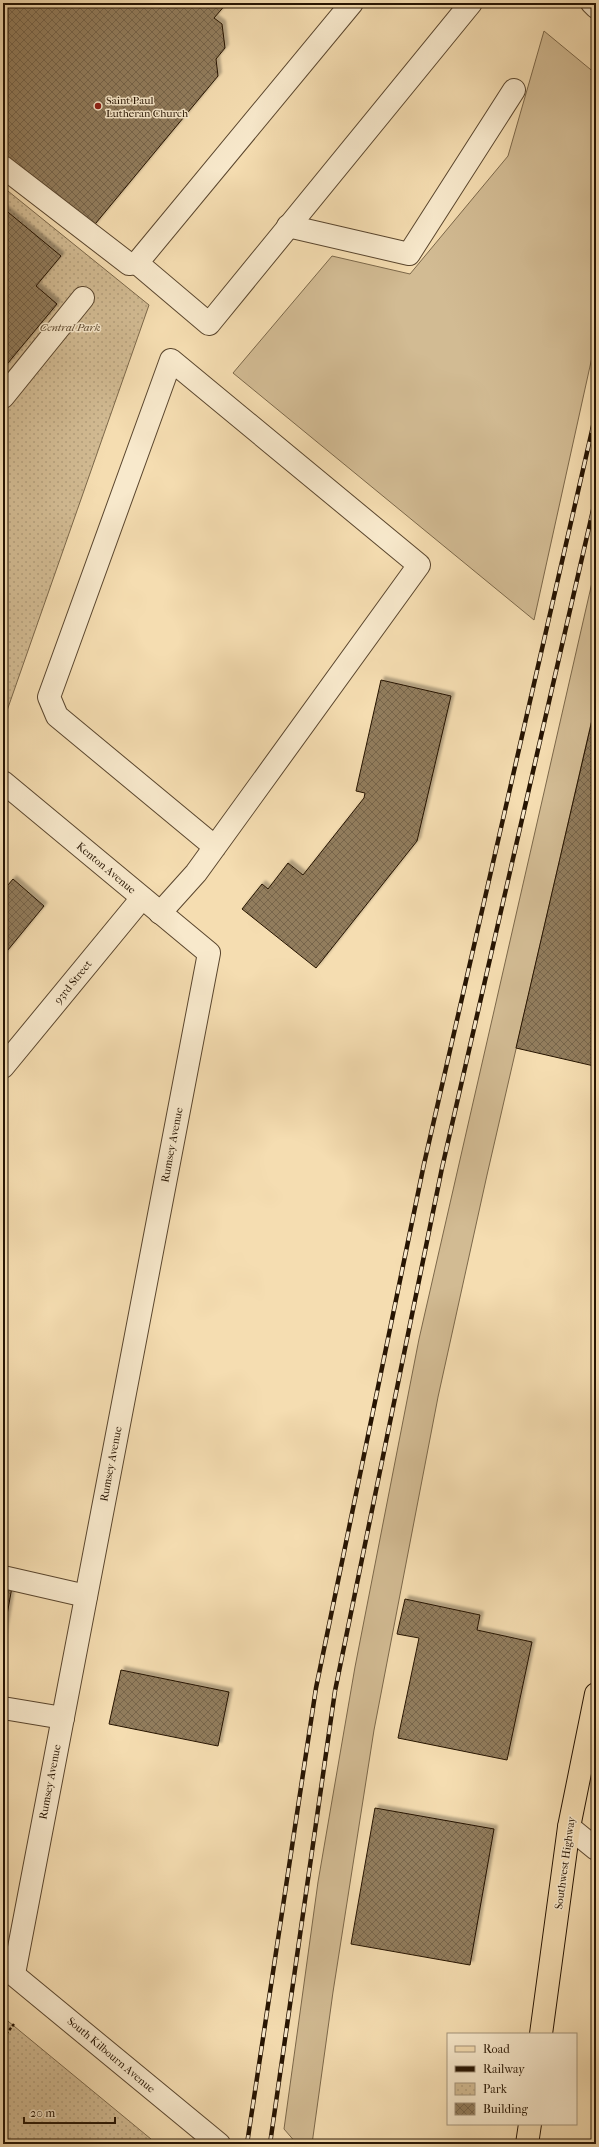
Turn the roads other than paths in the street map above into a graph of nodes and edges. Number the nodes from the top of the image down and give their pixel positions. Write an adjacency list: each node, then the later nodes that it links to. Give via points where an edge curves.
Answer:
1 (352, 3): 8 (street)
2 (471, 3): 7 (street)
3 (592, 3): 4 (street)
4 (596, 7)
5 (514, 90): 7 (street, via 409,254)
6 (3, 167): 8 (street, via 129,264)
7 (288, 226): 8 (street, via 209,324)
8 (137, 263)
9 (83, 298): 10 (street)
10 (3, 397)
11 (3, 782): 13 (street, Kenton Avenue)
12 (215, 847): 12 (street, via 419,565 171,360 49,697 57,716); 14 (street, via 196,873)
13 (142, 898): 14 (street, Kenton Avenue); 16 (street, 93rd Street)
14 (160, 913): 15 (street, Kenton Avenue)
15 (208, 953): 18 (street, Rumsey Avenue)
16 (3, 1067)
17 (3, 1577): 18 (street)
18 (86, 1596): 21 (street, Rumsey Avenue)
19 (596, 1694): 22 (main road, Southwest Highway)
20 (3, 1708): 21 (street)
21 (62, 1718): 24 (street, Rumsey Avenue)
22 (570, 1827): 23 (street); 25 (main road, Southwest Highway)
23 (596, 1849)
24 (8, 1970): 27 (street, South Kilbourn Avenue)
25 (541, 2033)
26 (530, 2125): 28 (main road)
27 (219, 2144)
28 (527, 2144)

